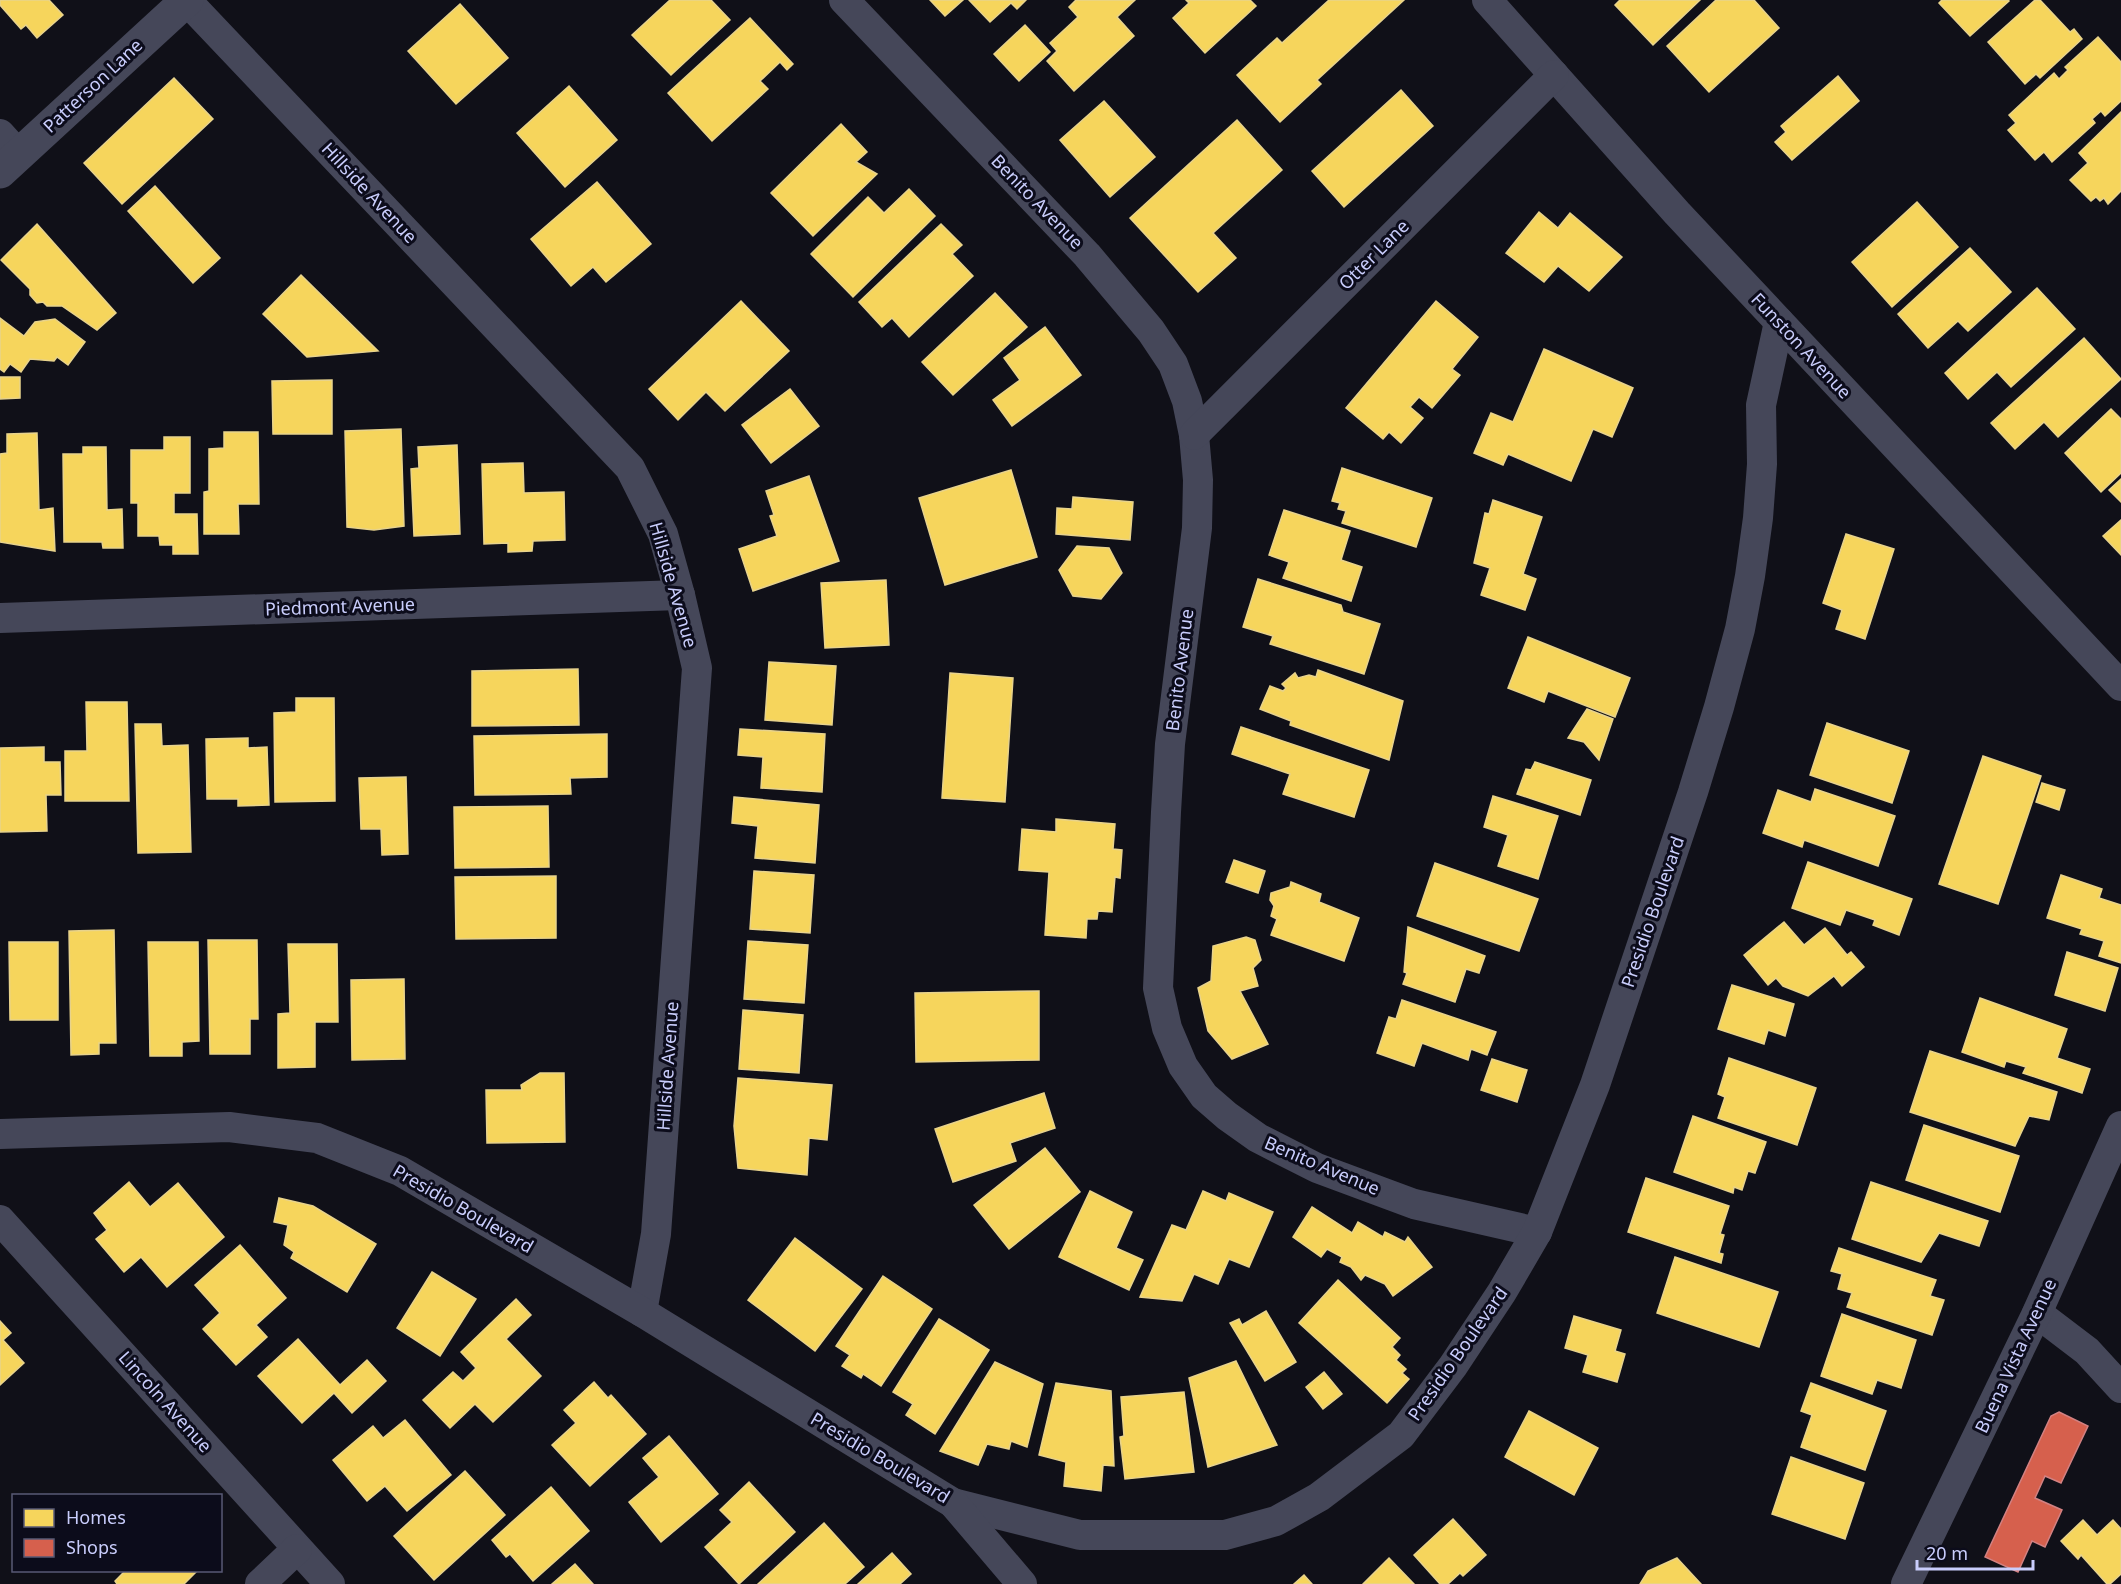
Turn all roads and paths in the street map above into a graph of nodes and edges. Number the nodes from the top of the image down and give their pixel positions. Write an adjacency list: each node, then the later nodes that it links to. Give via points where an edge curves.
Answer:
1 (186, 0): 5 (street, Patterson Lane); 8 (street, Hillside Avenue, via 630,468 663,534)
2 (844, 0): 7 (street, Benito Avenue, via 1088,255 1151,331 1173,364)
3 (1487, 0): 4 (street, Funston Avenue)
4 (1554, 75): 6 (street, Funston Avenue); 7 (street, Otter Lane)
5 (6, 154)
6 (1779, 322): 10 (street, Funston Avenue); 14 (street, Presidio Boulevard, via 1761,405 1758,518 1740,629 1693,792 1595,1085)
7 (1194, 435): 14 (street, Benito Avenue, via 1197,528 1170,744 1158,988 1167,1028 1183,1066 1204,1096 1227,1116 1258,1138 1317,1168 1414,1204)
8 (680, 595): 9 (street, Piedmont Avenue); 15 (street, Hillside Avenue, via 697,668 656,1234)
9 (0, 618)
10 (2121, 686)
11 (2121, 1126): 16 (street, Buena Vista Avenue)
12 (0, 1134): 15 (street, Presidio Boulevard, via 229,1127 317,1138 400,1171)
13 (0, 1220): 19 (street, Lincoln Avenue)
14 (1537, 1232): 18 (street, Presidio Boulevard, via 1454,1366 1401,1435 1319,1497 1276,1521 1225,1535 1080,1535)
15 (642, 1312): 18 (street, Presidio Boulevard)
16 (2037, 1313): 17 (street, via 2087,1351); 23 (street, Buena Vista Avenue)
17 (2121, 1388)
18 (953, 1503): 22 (street)
19 (297, 1549): 20 (street); 21 (street, Lincoln Avenue)
20 (260, 1584)
21 (330, 1584)
22 (1022, 1584)
23 (1906, 1584)

